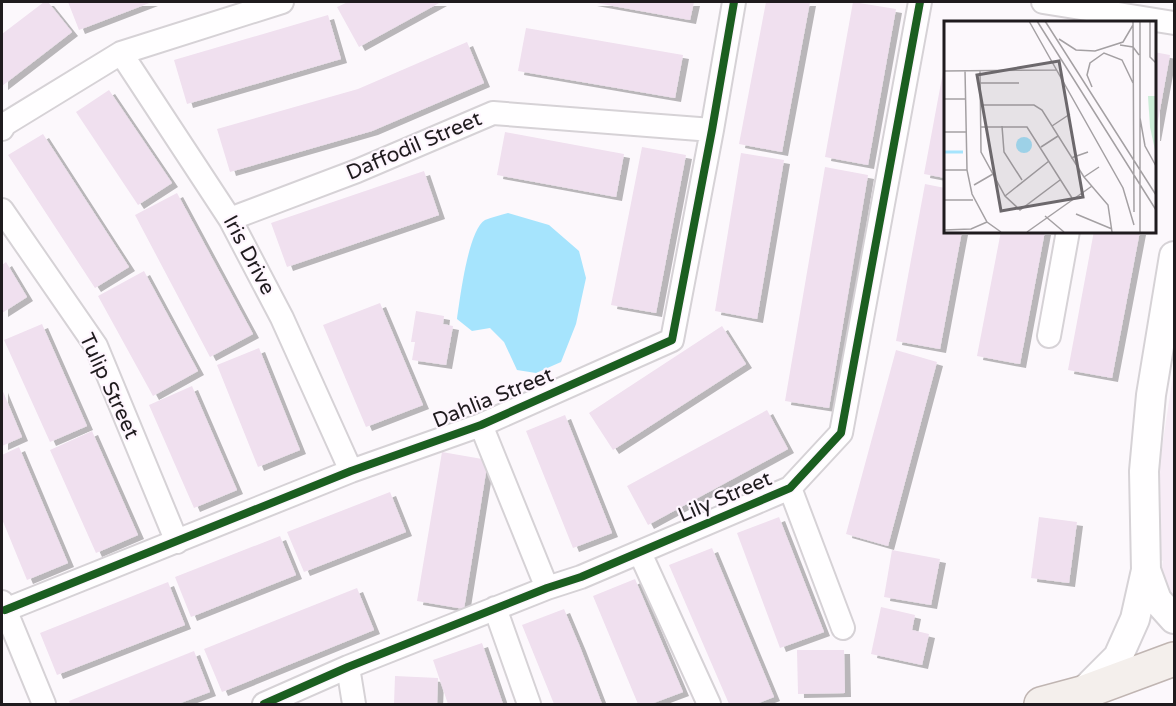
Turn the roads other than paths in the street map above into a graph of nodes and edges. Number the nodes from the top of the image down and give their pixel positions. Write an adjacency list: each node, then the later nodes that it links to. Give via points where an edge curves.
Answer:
1 (282, 2): 9 (street)
2 (734, 2): 11 (street, Dahlia Street)
3 (920, 2): 19 (street, Lily Street, via 841,433)
4 (1043, 2): 5 (street)
5 (1106, 18): 6 (street)
6 (1147, 21)
7 (1155, 22): 8 (street)
8 (1174, 23)
9 (121, 53): 10 (street); 13 (street, Iris Drive)
10 (2, 129)
11 (712, 130): 13 (street, Daffodil Street, via 493,113); 17 (street, Dahlia Street, via 672,340)
12 (2, 210): 20 (street, Tulip Street, via 96,346)
13 (230, 219): 18 (street, Iris Drive, via 282,318)
14 (1068, 232): 16 (street)
15 (1174, 256): 22 (street, via 1151,394 1144,471)
16 (1049, 336)
17 (481, 425): 18 (street, Dahlia Street); 23 (street)
18 (351, 471): 20 (street, Dahlia Street)
19 (790, 488): 21 (street, Lily Street); 27 (street)
20 (177, 542): 24 (street, Dahlia Street)
21 (640, 553): 23 (street, Lily Street); 35 (street)
22 (1146, 570): 26 (street, via 1157,600); 30 (street, via 1135,619 1118,657)
23 (547, 588): 25 (street, Lily Street)
24 (3, 606): 31 (street)
25 (495, 608): 29 (street, Lily Street); 34 (street)
26 (1174, 619)
27 (843, 628)
28 (1174, 659): 30 (main road)
29 (348, 667): 32 (street, Lily Street); 33 (street)
30 (1082, 693): 36 (main road)
31 (44, 705)
32 (264, 705)
33 (354, 705)
34 (529, 705)
35 (709, 705)
36 (1041, 705)

